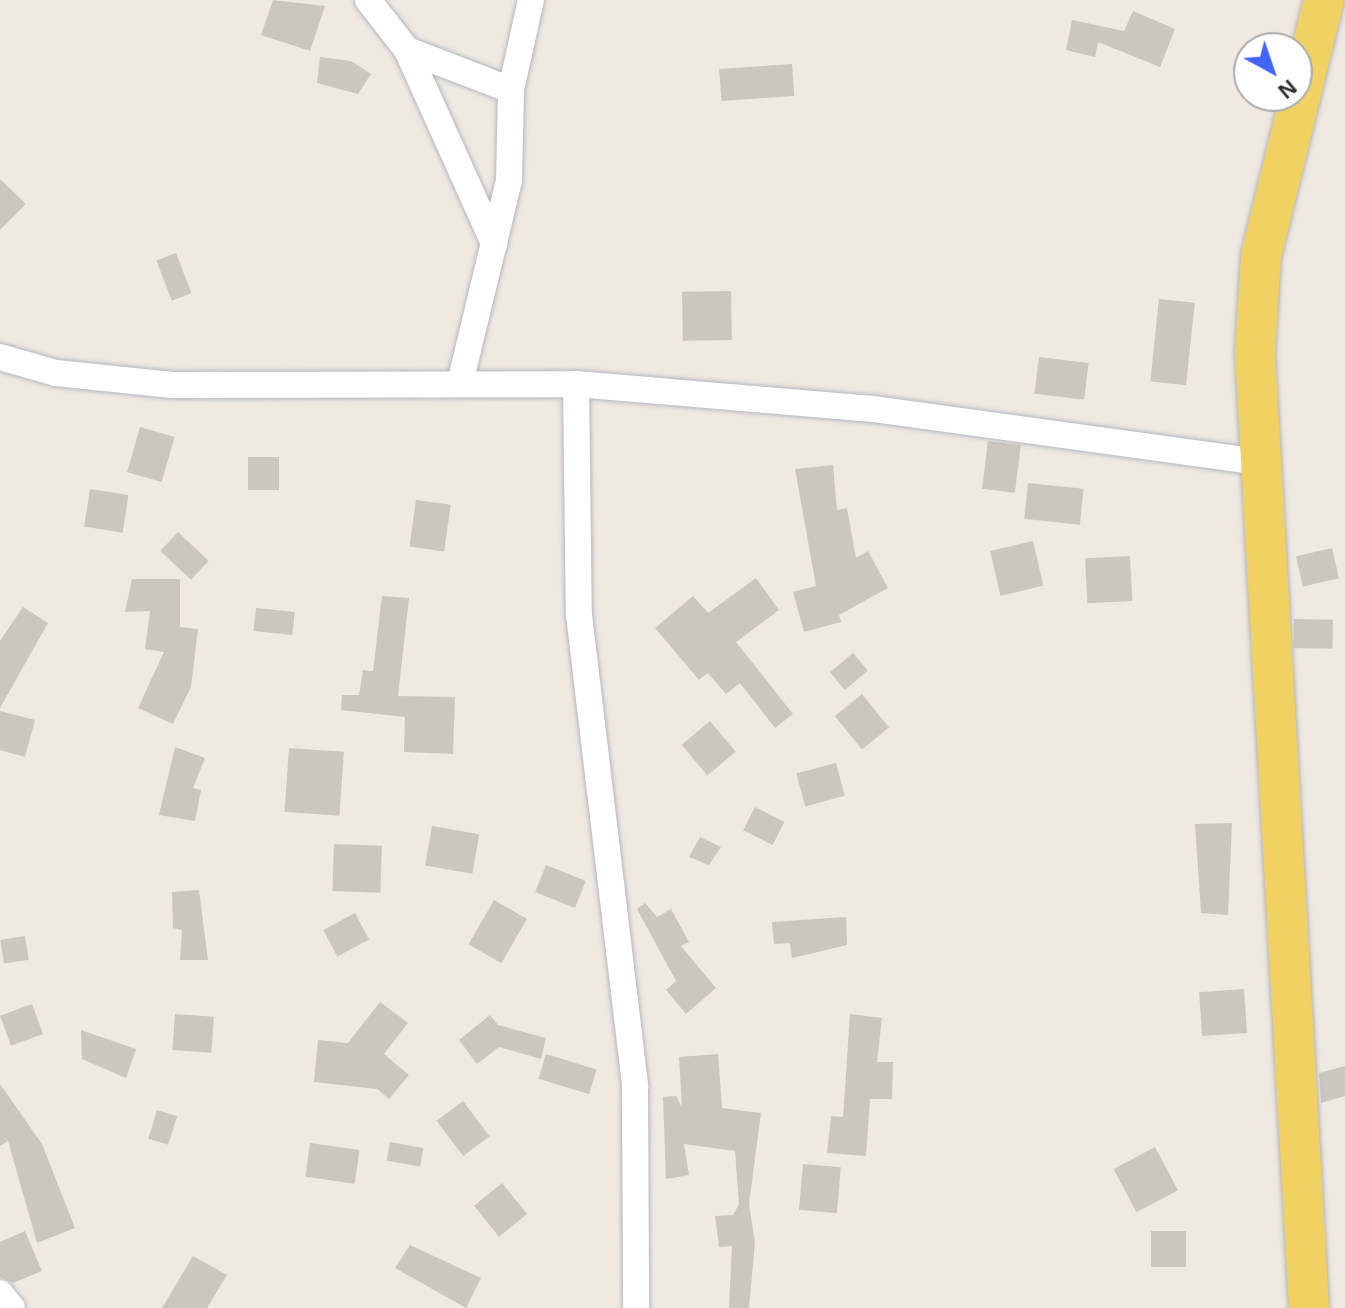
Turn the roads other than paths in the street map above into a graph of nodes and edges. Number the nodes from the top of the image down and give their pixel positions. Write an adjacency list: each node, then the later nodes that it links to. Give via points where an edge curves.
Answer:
1 (368, 0): 4 (street)
2 (531, 0): 5 (street)
3 (1324, 0): 10 (main road, via 1261,256)
4 (407, 50): 5 (street); 6 (street)
5 (511, 90): 6 (street, via 509,181)
6 (494, 244): 8 (street)
7 (0, 357): 8 (street, via 56,373 172,385)
8 (460, 383): 9 (street)
9 (576, 384): 10 (street, via 873,409); 13 (street, via 579,615 635,1087)
10 (1260, 462): 14 (main road)
11 (0, 1293): 12 (street)
12 (12, 1308)
13 (636, 1308)
14 (1309, 1308)

